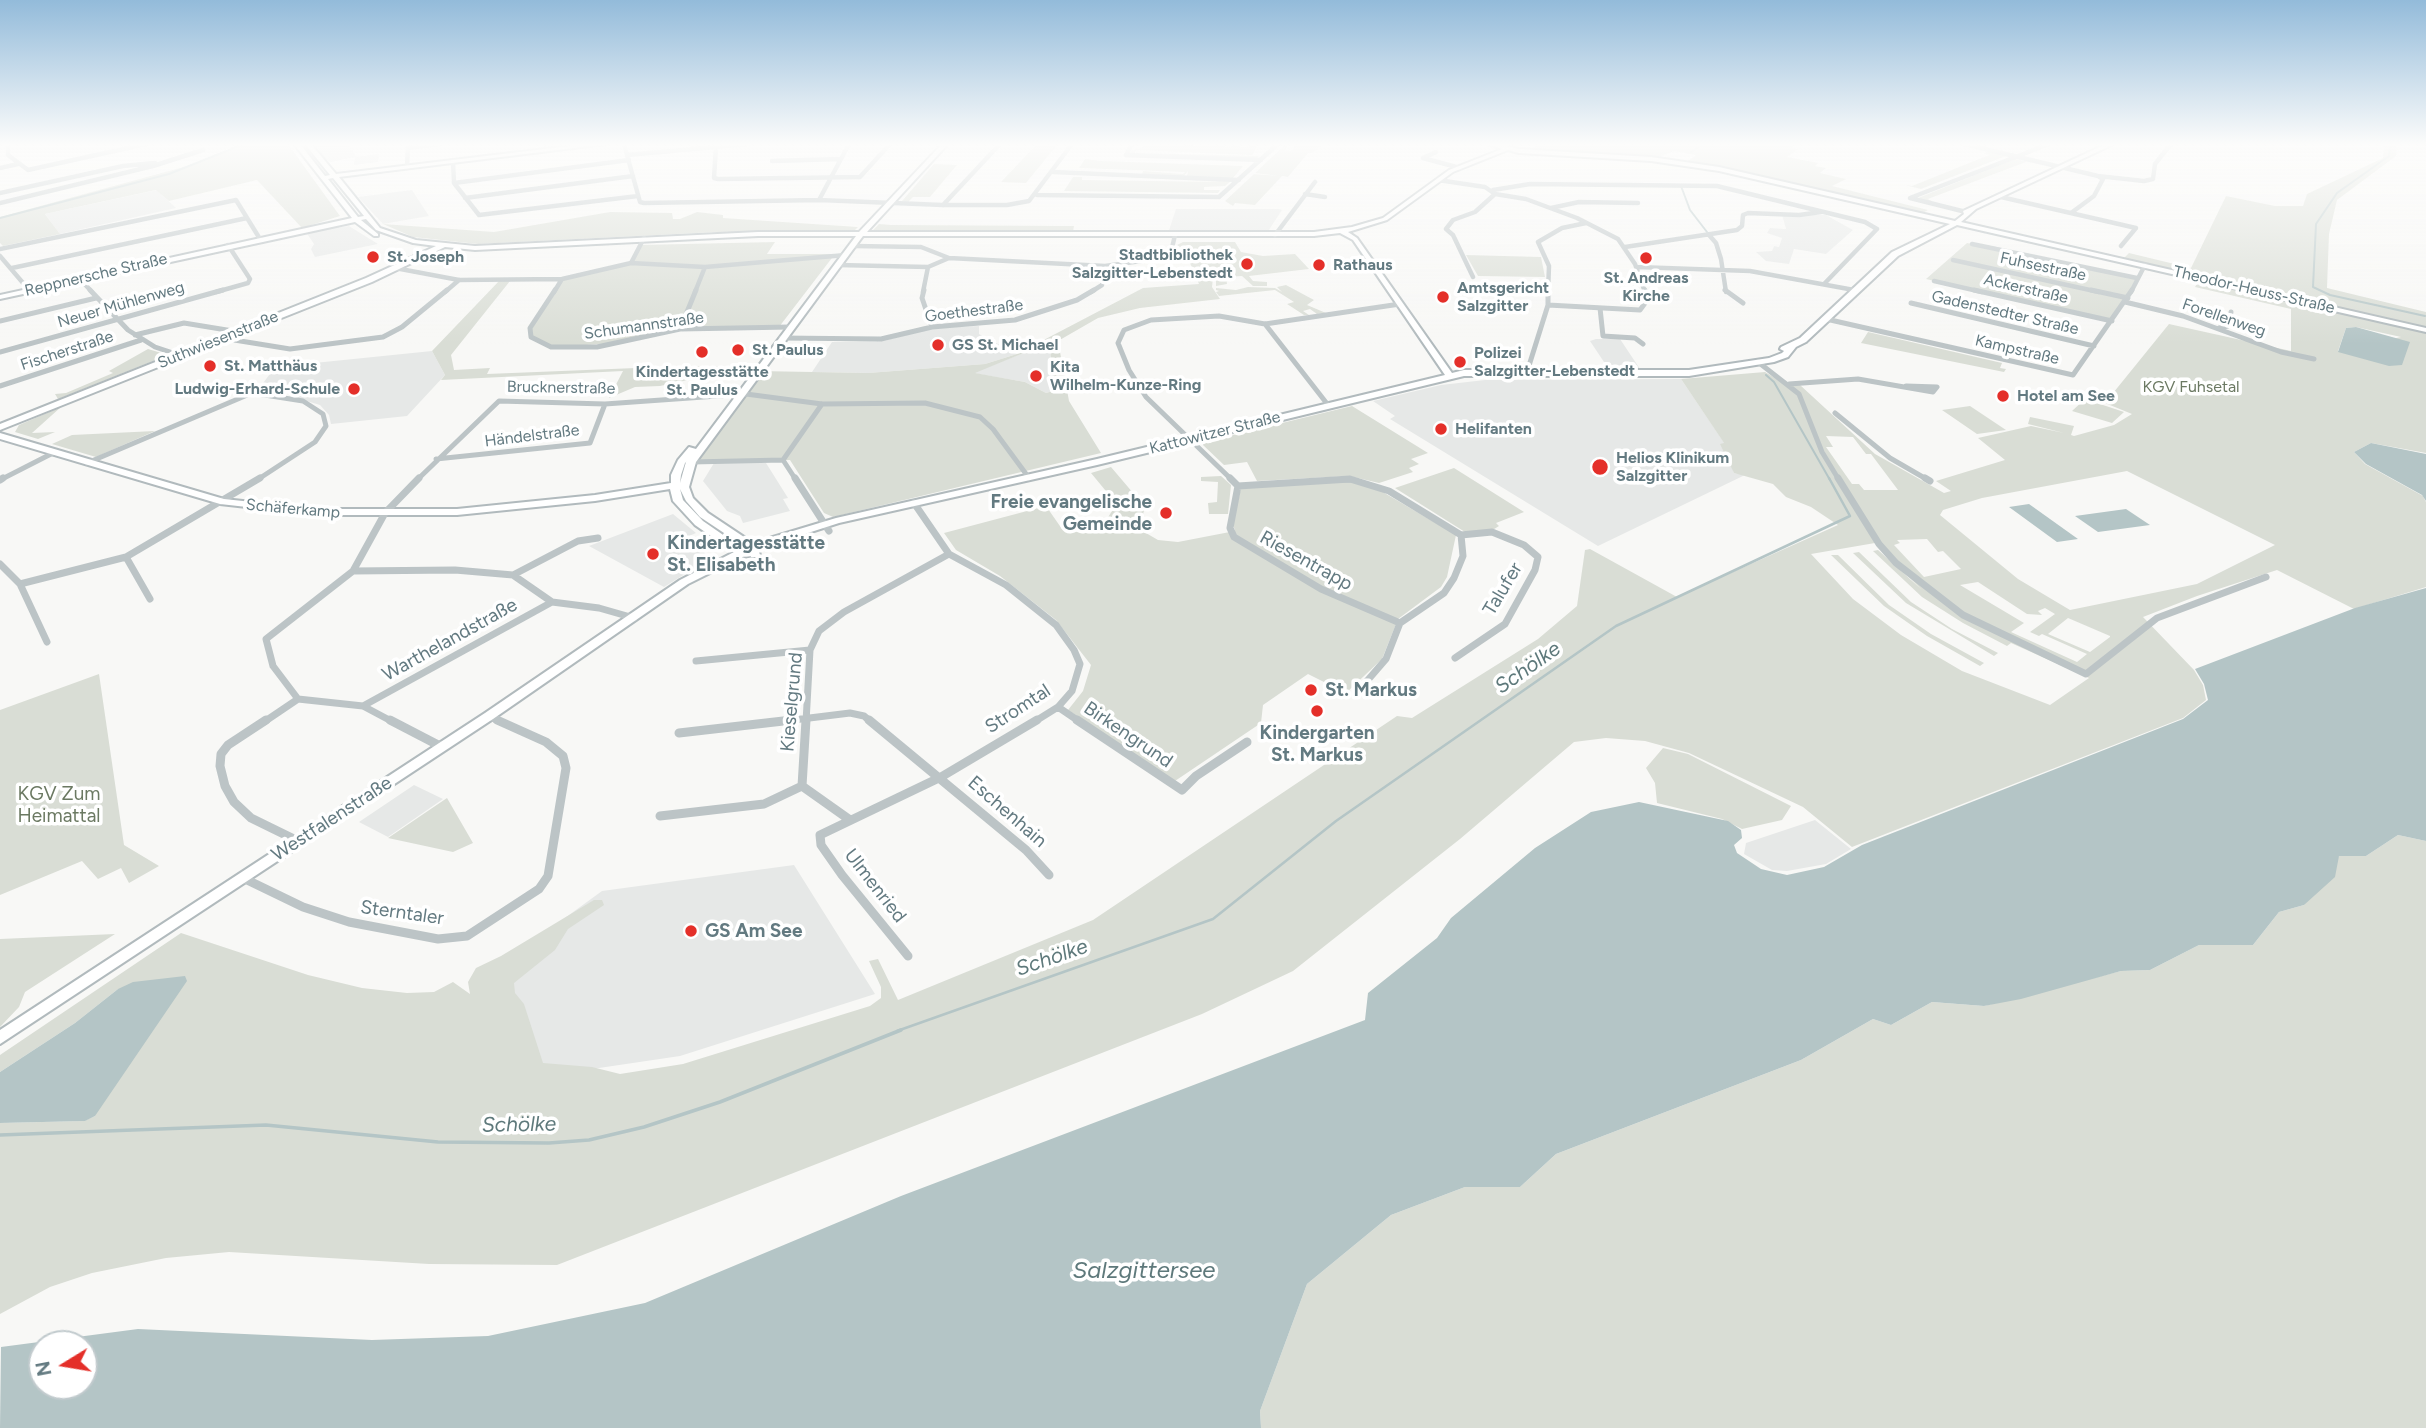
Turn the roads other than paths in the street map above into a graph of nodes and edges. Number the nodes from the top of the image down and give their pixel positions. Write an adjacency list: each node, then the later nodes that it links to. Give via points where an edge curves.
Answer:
1 (185, 211): 47 (street)
2 (243, 211): 25 (street)
3 (350, 211): 26 (street)
4 (362, 211): 23 (street)
5 (474, 211): 6 (street, via 481,215)
6 (524, 211)
7 (884, 211): 34 (street)
8 (1293, 211): 32 (street)
9 (1398, 211): 29 (street)
10 (1476, 211): 64 (street, via 1451,222 1446,231 1453,235)
11 (1558, 211): 27 (street)
12 (1819, 211): 19 (street)
13 (1883, 211): 24 (street)
14 (1898, 211): 22 (street)
15 (1958, 211): 20 (street)
16 (1972, 211): 20 (street, Kattowitzer Straße)
17 (2061, 211): 21 (street)
18 (2074, 211): 21 (street)
19 (1824, 212): 33 (street, via 1748,213 1737,230); 70 (street, via 1865,222 1877,232)
20 (1967, 213): 22 (street); 28 (street, Kattowitzer Straße); 30 (street)
21 (2071, 213): 44 (street, via 2136,228)
22 (1922, 216): 28 (street)
23 (367, 217): 26 (street, Reppnersche Straße); 46 (street, via 391,236)
24 (1910, 217): 28 (street); 31 (street)
25 (247, 218): 37 (street); 61 (street)
26 (357, 219): 37 (street, Reppnersche Straße); 46 (street, via 383,238)
27 (1586, 223): 39 (street); 79 (street, via 1562,228 1538,242 1549,266)
28 (1949, 224): 30 (street); 31 (street, Kattowitzer Straße); 48 (street)
29 (1346, 232): 32 (street); 36 (street); 78 (street)
30 (1996, 232): 48 (street)
31 (1929, 233): 72 (street, Kattowitzer Straße, via 1895,254)
32 (1275, 235): 35 (street); 36 (street)
33 (1709, 235): 43 (street); 63 (street, via 1716,243)
34 (860, 236): 35 (street); 38 (street); 42 (street)
35 (1175, 236): 36 (street); 57 (street, via 1163,258)
36 (1263, 238)
37 (260, 239): 41 (street, Reppnersche Straße)
38 (643, 239): 46 (street, via 489,251); 53 (street)
39 (1618, 239): 43 (street); 45 (street)
40 (1972, 244): 66 (street)
41 (228, 245): 65 (street, Reppnersche Straße); 82 (street, Neuer Mühlenweg, via 250,279 248,283)
42 (852, 246): 50 (street); 51 (street, via 921,247)
43 (1635, 246): 45 (street)
44 (2121, 246)
45 (1625, 247): 60 (street)
46 (439, 248): 62 (street, Suthwiesenstraße)
47 (0, 249)
48 (2082, 252): 56 (street, Theodor-Heuss-Straße)
49 (0, 256): 54 (street)
50 (846, 256): 55 (street); 58 (street)
51 (949, 258): 57 (street); 59 (street)
52 (1953, 260): 75 (street, Fuhsestraße)
53 (631, 262): 58 (street); 67 (street)
54 (3, 263): 61 (street)
55 (838, 265): 59 (street); 87 (street)
56 (2145, 265): 66 (street, Kampstraße); 91 (street, Theodor-Heuss-Straße)
57 (1104, 266): 88 (street, Goethestraße, via 1102,285 1043,313)
58 (705, 267): 90 (street)
59 (928, 267): 88 (street, via 922,298)
60 (1637, 267): 63 (street); 80 (street, via 1648,299 1640,310)
61 (12, 268): 71 (street)
62 (395, 268): 68 (street); 92 (street, Suthwiesenstraße)
63 (1723, 271): 70 (street, via 1773,273); 76 (street, via 1724,291)
64 (1473, 277)
65 (79, 278): 71 (street, Reppnersche Straße); 74 (street)
66 (2137, 278): 75 (street, Kampstraße)
67 (562, 279): 68 (street); 90 (street, Schumannstraße, via 531,323 531,337 541,344 597,347)
68 (459, 281): 94 (street, via 383,337 290,349)
69 (1934, 281): 85 (street, Ackerstraße)
70 (1825, 283): 72 (street)
71 (29, 290): 73 (street, Reppnersche Straße)
72 (1854, 290): 83 (street, Kattowitzer Straße)
73 (0, 297)
74 (96, 298): 82 (street); 84 (street)
75 (2127, 300): 85 (street, Kampstraße); 89 (street, Forellenweg)
76 (1743, 303)
77 (1911, 303): 97 (street, Gadenstedter Straße)
78 (1400, 304): 86 (street); 103 (street)
79 (1548, 305): 80 (street); 102 (street)
80 (1600, 308): 96 (street, via 1603,336 1635,338)
81 (2231, 312): 89 (street, via 2228,326)
82 (116, 319): 93 (street); 98 (street, Neuer Mühlenweg)
83 (1826, 319): 97 (street, Kampstraße, via 2073,375); 101 (street, Kattowitzer Straße, via 1784,355)
84 (0, 321)
85 (2112, 321): 97 (street, Kampstraße)
86 (1265, 324): 110 (street); 115 (street, via 1219,316 1171,318 1140,322 1121,333 1118,343 1123,356 1146,397)
87 (790, 327): 90 (street, Schumannstraße); 95 (street)
88 (932, 327): 95 (street, Goethestraße, via 881,339)
89 (2219, 328): 100 (street, Forellenweg, via 2281,352)
90 (680, 330)
91 (2426, 330)
92 (239, 332): 93 (street, Fischerstraße, via 184,323); 94 (street, Suthwiesenstraße)
93 (138, 338): 99 (street); 105 (street, Fischerstraße)
94 (222, 338): 99 (street, Suthwiesenstraße)
95 (781, 338): 107 (street)
96 (1643, 344)
97 (2094, 346)
98 (0, 352)
99 (179, 355): 112 (street, Suthwiesenstraße)
100 (2314, 359)
101 (1755, 363): 102 (street, Kattowitzer Straße, via 1673,374); 104 (street)
102 (1527, 372): 103 (street, Kattowitzer Straße)
103 (1450, 377): 110 (street, Kattowitzer Straße)
104 (1789, 384): 106 (street, via 1858,379); 140 (street, via 1804,402 1822,452 1879,544 1896,563 1963,615 2086,674 2157,618)
105 (0, 386)
106 (1906, 386)
107 (740, 394): 108 (street, Brucknerstraße); 109 (street, Brucknerstraße); 114 (street)
108 (605, 404): 117 (street, Brucknerstraße, via 499,401); 117 (street, Händelstraße, via 590,443)
109 (822, 404): 118 (street); 121 (street, Brucknerstraße, via 925,403 967,411 990,425)
110 (1328, 405): 115 (street, Kattowitzer Straße)
111 (1835, 413): 123 (street, via 1890,458)
112 (0, 427)
113 (0, 436): 116 (street, Schäferkamp)
114 (706, 438): 119 (street); 125 (street, via 681,462)
115 (1188, 440): 121 (street, Kattowitzer Straße); 124 (street)
116 (53, 453): 120 (street, Schäferkamp); 122 (street)
117 (436, 459): 129 (street, Brucknerstraße)
118 (783, 460): 119 (street); 130 (street)
119 (692, 462): 125 (street)
120 (87, 463): 127 (street, Schäferkamp); 127 (street, via 252,393 303,401 323,414 326,426 315,442)
121 (1029, 478): 126 (street, Kattowitzer Straße)
122 (0, 480)
123 (1930, 481)
124 (1238, 486): 131 (street, via 1350,479 1389,491); 146 (street, Riesentrapp, via 1231,524 1234,537 1334,596)
125 (678, 488): 129 (street, Schäferkamp, via 457,512); 133 (street, via 704,515); 134 (street, via 687,512)
126 (980, 489): 128 (street, Kattowitzer Straße)
127 (223, 502): 129 (street, Schäferkamp, via 318,512); 136 (street)
128 (916, 506): 130 (street, Kattowitzer Straße); 135 (street, Stromtal)
129 (385, 513): 138 (street, Brucknerstraße)
130 (827, 527): 133 (street, Kattowitzer Straße)
131 (1461, 535): 146 (street, via 1462,556 1444,593); 149 (street, Talufer, via 1492,532 1524,545 1538,557 1505,624)
132 (597, 538): 139 (street, via 578,541)
133 (754, 551): 134 (street); 143 (street, Westfalenstraße)
134 (740, 552): 143 (street, Westfalenstraße, via 684,582)
135 (949, 554): 148 (street, Kieselgrund, via 844,612 819,631); 154 (street, Stromtal, via 1006,585 1056,625 1069,642 1080,664 1072,691)
136 (126, 557): 141 (street); 142 (street)
137 (0, 564): 141 (street)
138 (353, 571): 139 (street, via 455,570); 152 (street, via 266,639 273,666)
139 (513, 575): 144 (street)
140 (2266, 577)
141 (20, 584): 147 (street)
142 (150, 599)
143 (664, 599): 145 (street, Westfalenstraße)
144 (552, 602): 145 (street); 153 (street, Warthelandstraße)
145 (634, 618): 155 (street, Westfalenstraße)
146 (1399, 623): 151 (street, via 1386,659)
147 (47, 642)
148 (810, 650): 150 (street); 156 (street, Kieselgrund)
149 (1455, 658)
150 (696, 661)
151 (1367, 681)
152 (298, 699): 153 (street); 165 (street, via 228,745 220,766 234,802 251,818)
153 (363, 706): 159 (street)
154 (1058, 707): 158 (street, Birkengrund, via 1182,790); 160 (street, Stromtal)
155 (489, 716): 159 (street, Westfalenstraße); 167 (street, Sterntaler, via 546,742 562,755 566,768 548,876 539,889 467,936 438,939 349,922)
156 (804, 718): 157 (street, Eschenhain); 160 (street, Eschenhain, via 864,716); 161 (street, Kieselgrund)
157 (679, 733)
158 (1247, 742)
159 (442, 747): 165 (street, Westfalenstraße)
160 (940, 777): 163 (street, Stromtal); 166 (street, Eschenhain, via 1027,850)
161 (802, 786): 162 (street, via 764,804); 163 (street)
162 (660, 816)
163 (849, 820): 164 (street, Stromtal)
164 (820, 835): 168 (street, Ulmenried, via 821,845 842,875)
165 (298, 841): 167 (street, Westfalenstraße)
166 (1049, 875)
167 (243, 878): 169 (street, Westfalenstraße)
168 (908, 956)
169 (0, 1038)

